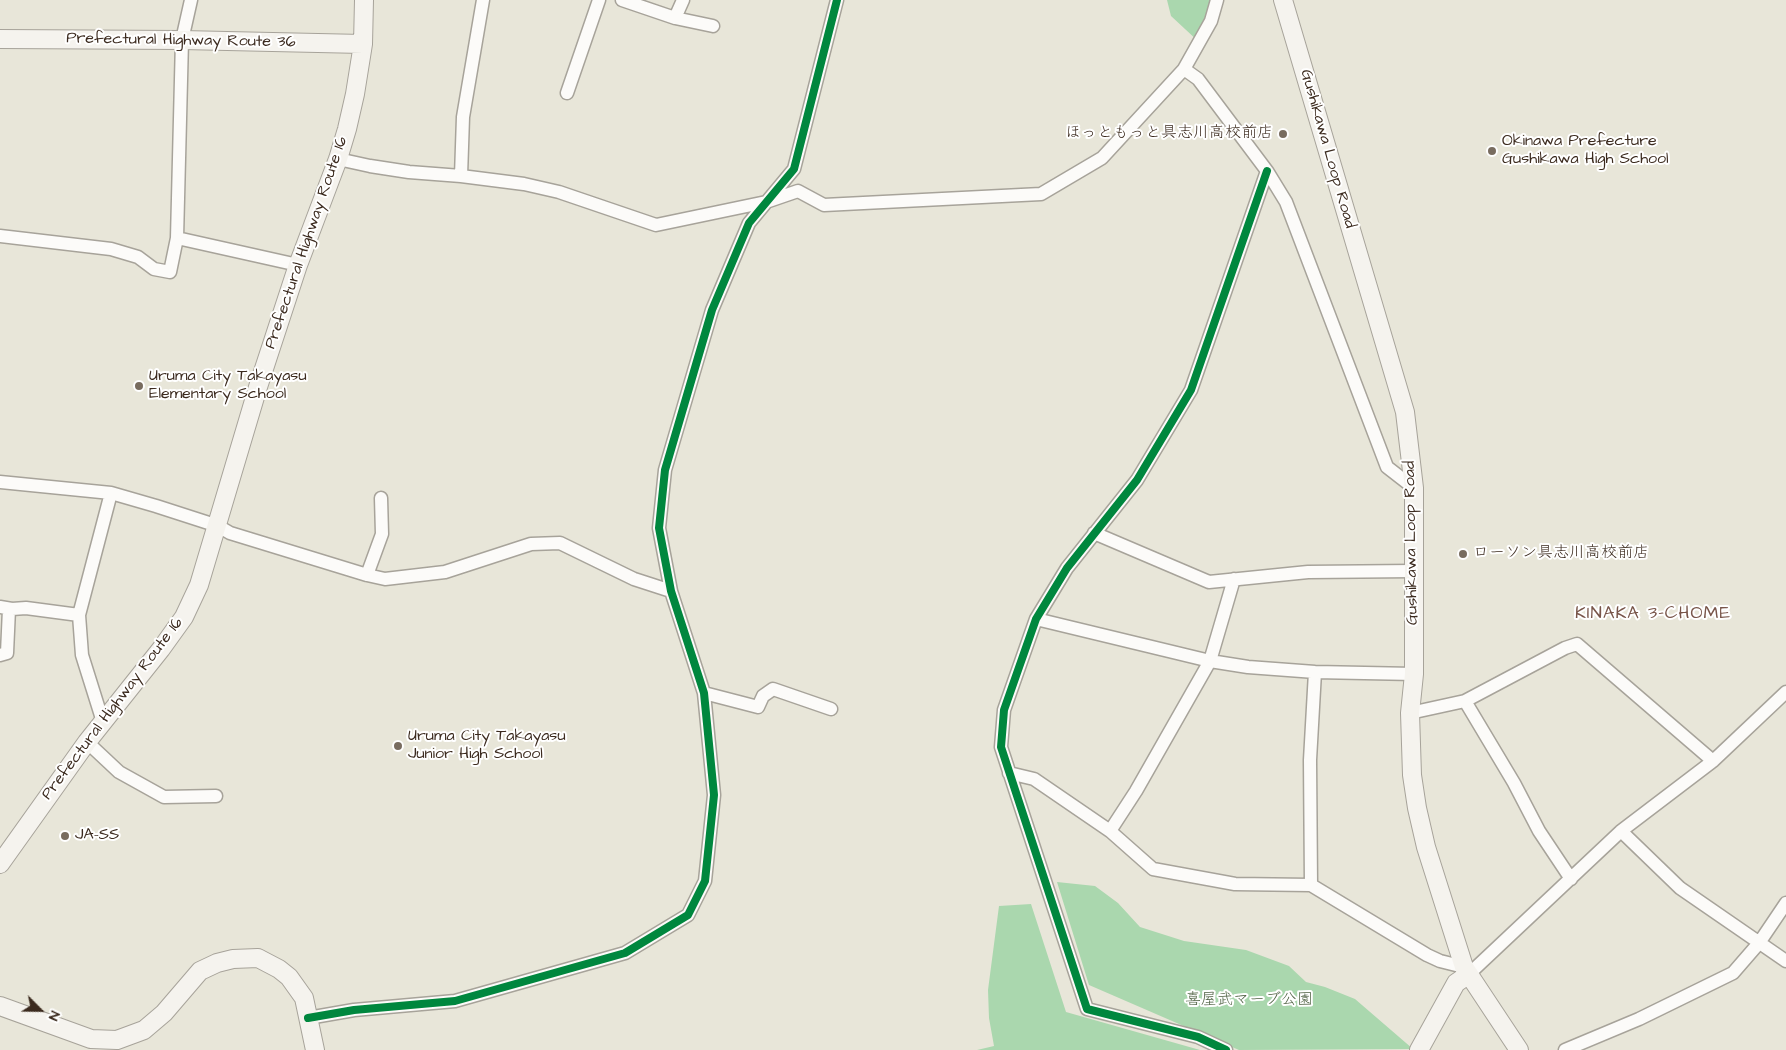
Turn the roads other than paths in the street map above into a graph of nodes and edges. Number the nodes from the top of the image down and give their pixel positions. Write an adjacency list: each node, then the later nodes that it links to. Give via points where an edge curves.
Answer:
1 (191, 0): 13 (street)
2 (364, 0): 14 (main road, Prefectural Highway Route 16)
3 (483, 0): 19 (street, via 463,117)
4 (599, 0): 16 (street)
5 (622, 0): 10 (street)
6 (683, 0): 10 (street)
7 (837, 0): 20 (street, via 794,169)
8 (1217, 0): 15 (street, via 1211,21)
9 (1283, 0): 25 (main road, Gushikawa Loop Road, via 1405,412)
10 (674, 18): 11 (street)
11 (713, 26)
12 (0, 39): 13 (main road, Prefectural Highway Route 36)
13 (182, 40): 14 (main road, Prefectural Highway Route 36); 22 (street)
14 (363, 44): 17 (main road, Prefectural Highway Route 16, via 356,94)
15 (1184, 69): 18 (street, via 1198,79); 20 (street, via 1102,158 1042,194 824,205 798,191)
16 (567, 93)
17 (338, 159): 19 (street, via 409,172); 23 (main road, Prefectural Highway Route 16)
18 (1266, 171): 25 (street, via 1286,202 1387,467); 29 (street, via 1191,390 1137,480)
19 (461, 176): 20 (street, via 559,192 656,225)
20 (766, 202): 33 (street, via 749,224 712,310 665,470 659,528)
21 (0, 236): 22 (street, via 111,249 138,258 154,269 170,272)
22 (177, 238): 23 (street)
23 (298, 265): 28 (main road, Prefectural Highway Route 16, via 236,456)
24 (0, 482): 26 (street)
25 (1414, 488): 30 (main road, Gushikawa Loop Road)
26 (112, 493): 28 (street); 35 (street)
27 (382, 498): 31 (street, via 382,534)
28 (218, 526): 31 (street); 46 (main road, Prefectural Highway Route 16, via 199,585 184,617)
29 (1094, 533): 32 (street, via 1209,582); 36 (street, via 1067,568)
30 (1414, 571): 32 (street, via 1308,572); 40 (main road, Gushikawa Loop Road)
31 (367, 575): 33 (street, via 385,579 445,572 531,544 560,543 634,580)
32 (1234, 579): 38 (street)
33 (671, 591): 42 (street)
34 (4, 608): 35 (street); 37 (street, via 8,654)
35 (79, 615): 46 (street, via 82,655)
36 (1036, 619): 38 (street); 49 (street, via 1004,710 1001,747)
37 (0, 655)
38 (1210, 662): 39 (street); 51 (street)
39 (1315, 672): 40 (street); 55 (street, via 1310,760)
40 (1414, 674): 45 (main road, Gushikawa Loop Road)
41 (1786, 692): 48 (street)
42 (704, 693): 44 (street, via 758,707 763,696 773,689); 61 (street, via 714,795 705,881 688,915 625,953 455,1001 354,1010)
43 (1465, 701): 45 (street); 48 (street, via 1577,644); 54 (street, via 1539,831)
44 (831, 709)
45 (1410, 713): 59 (main road, Gushikawa Loop Road, via 1412,775 1417,808 1431,863)
46 (102, 722): 47 (main road, Prefectural Highway Route 16)
47 (87, 742): 50 (street, via 119,772 164,796); 53 (main road, Prefectural Highway Route 16)
48 (1713, 761): 52 (street)
49 (1009, 773): 51 (street, via 1034,778); 63 (street, via 1087,1009 1198,1037)
50 (216, 796)
51 (1110, 831): 55 (street, via 1153,869 1235,884)
52 (1621, 831): 54 (street); 57 (street, via 1680,888)
53 (0, 864)
54 (1571, 879): 59 (street)
55 (1311, 885): 59 (street, via 1426,955)
56 (1786, 903): 57 (street)
57 (1759, 943): 58 (street); 66 (street, via 1733,973 1639,1020)
58 (1786, 961)
59 (1467, 970): 64 (main road, via 1456,983); 65 (main road, Gushikawa Loop Road)
60 (0, 1006): 61 (main road, via 91,1039 117,1040 144,1030 164,1014 200,971 225,961 258,958 288,977 304,998)
61 (308, 1018): 62 (main road)
62 (315, 1050)
63 (1226, 1050)
64 (1419, 1050)
65 (1519, 1050)
66 (1565, 1050)

